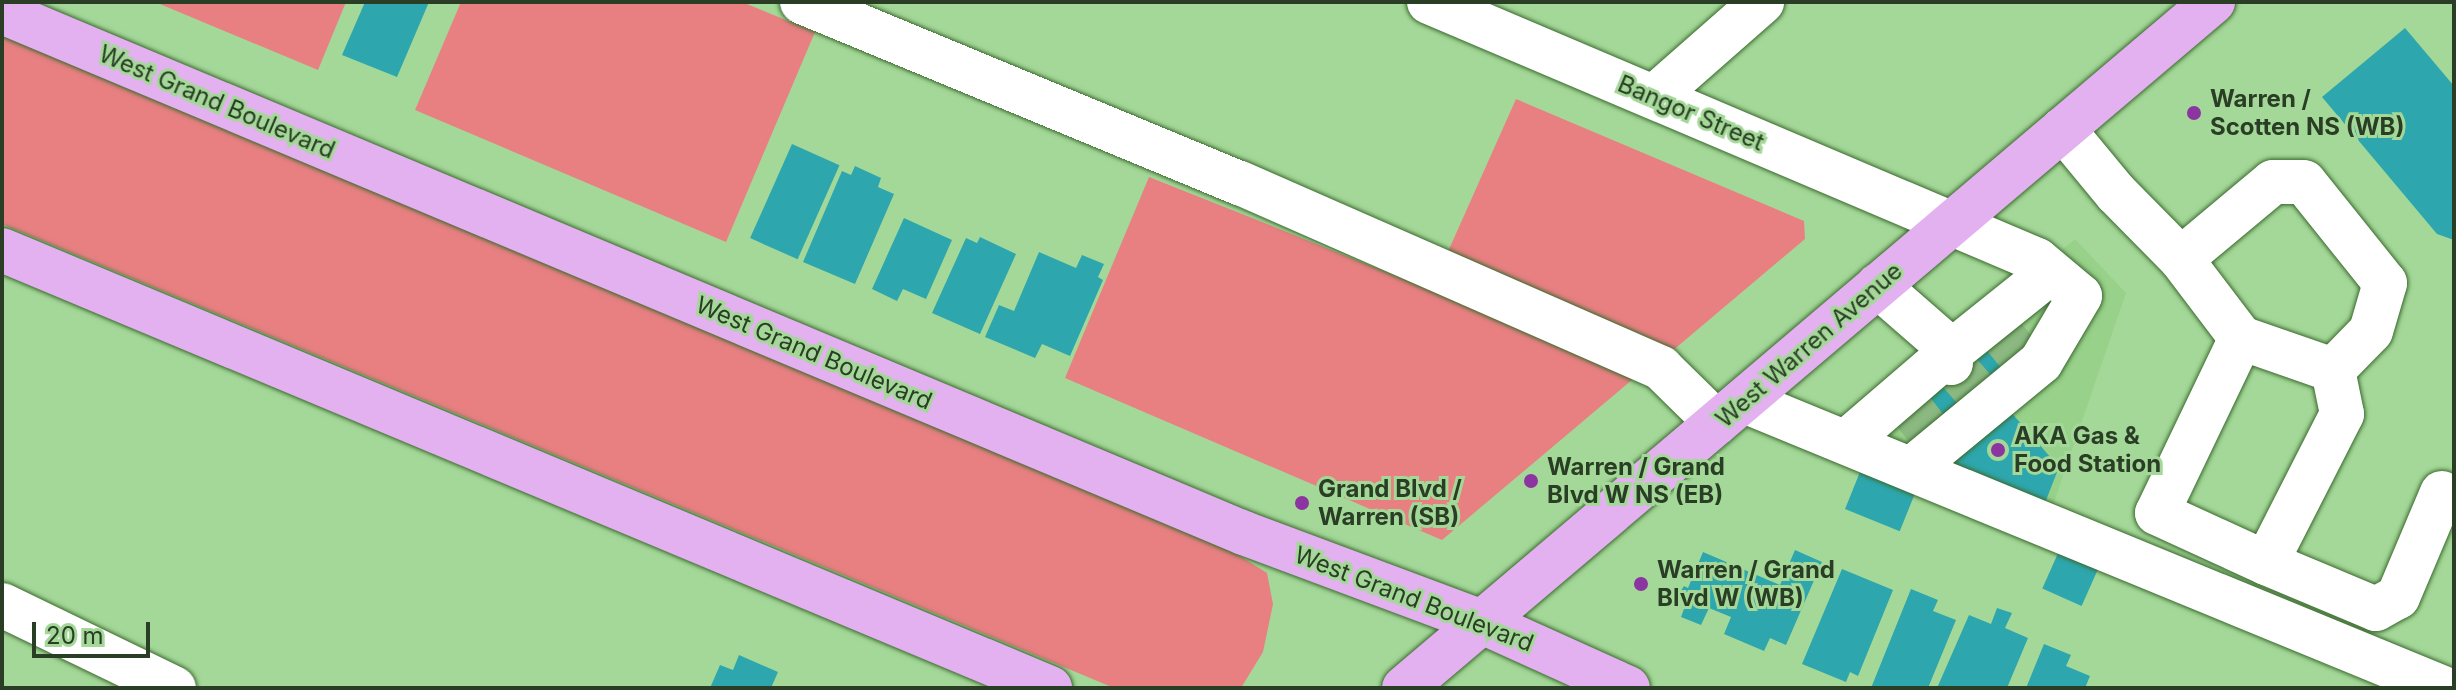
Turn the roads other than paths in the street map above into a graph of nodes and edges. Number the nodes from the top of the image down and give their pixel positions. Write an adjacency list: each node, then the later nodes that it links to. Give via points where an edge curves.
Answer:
1 (802, 2): 17 (street, via 1240,183 1661,368)
2 (1429, 2): 6 (street, Bangor Street)
3 (1762, 2): 6 (street)
4 (2213, 2): 7 (main road, West Warren Avenue)
5 (2, 12): 22 (main road, West Grand Boulevard, via 1244,533)
6 (1654, 97): 8 (street, Bangor Street)
7 (2063, 129): 8 (main road, West Warren Avenue); 10 (street)
8 (1952, 223): 11 (street, Bangor Street, via 2037,260); 12 (main road, West Warren Avenue)
9 (2, 250): 24 (main road)
10 (2181, 259): 13 (street); 15 (street, via 2273,182 2304,182 2385,283 2371,331)
11 (2051, 272): 14 (street); 16 (street, Bangor Street, via 2080,296 2041,362)
12 (1878, 286): 14 (street, via 1941,341); 17 (main road, West Warren Avenue)
13 (2241, 338): 15 (street); 20 (street, via 2157,513)
14 (1948, 360): 18 (street)
15 (2333, 370): 20 (street, via 2342,414)
16 (1976, 409): 18 (street); 27 (street)
17 (1731, 412): 18 (street); 22 (main road, West Warren Avenue)
18 (1846, 442)
19 (2442, 493): 20 (street, via 2398,597 2376,609)
20 (2266, 563)
21 (2, 605): 23 (street)
22 (1482, 622): 25 (main road, West Warren Avenue); 26 (main road, West Grand Boulevard)
23 (174, 688)
24 (1050, 688)
25 (1404, 688)
26 (1628, 688)
27 (2443, 688)

